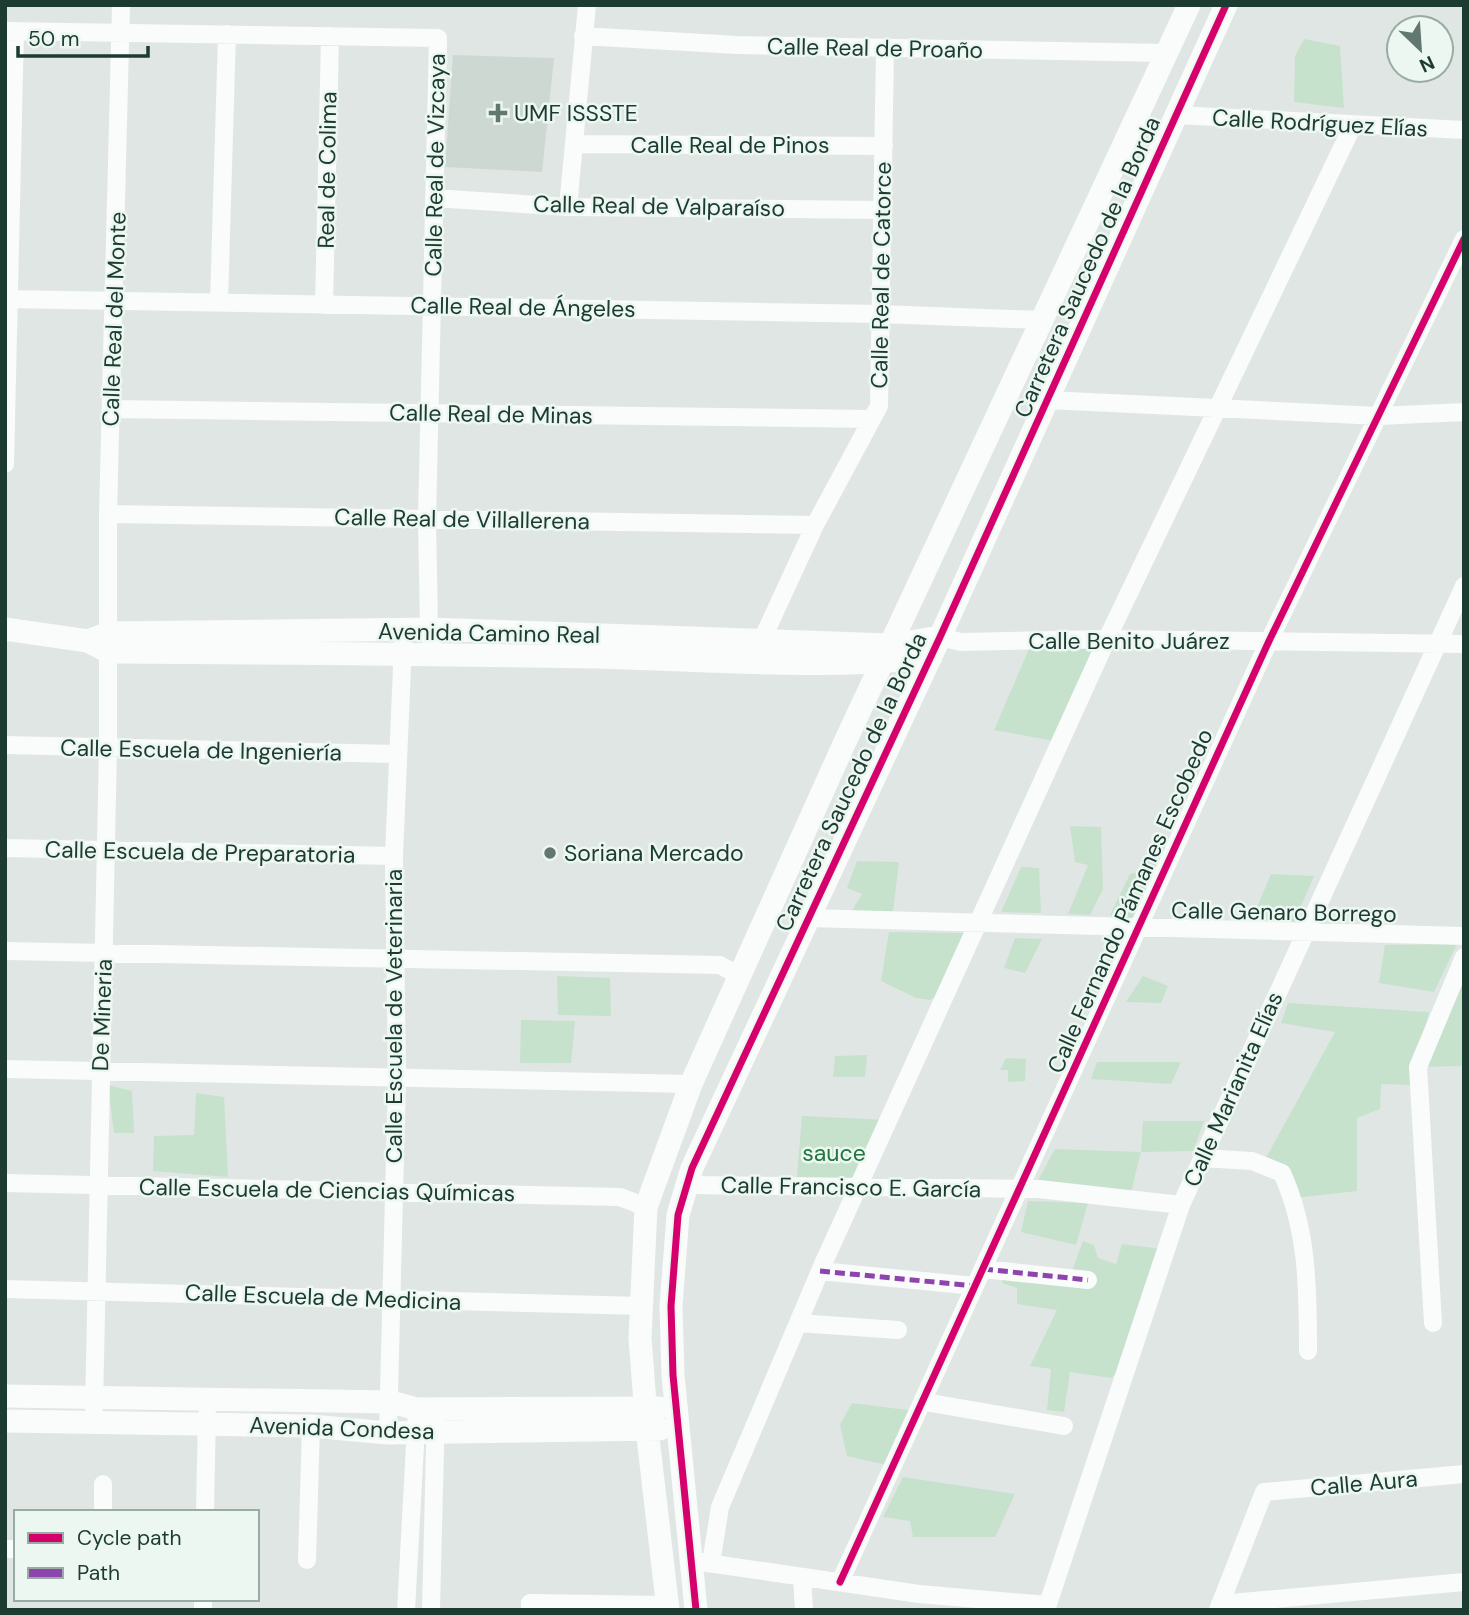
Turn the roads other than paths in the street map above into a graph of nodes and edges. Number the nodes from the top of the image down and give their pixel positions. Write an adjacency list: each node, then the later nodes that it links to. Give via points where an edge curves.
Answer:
1 (121, 5): 6 (street, Calle Real del Monte)
2 (587, 5): 9 (street)
3 (1189, 5): 11 (street)
4 (1226, 5): 12 (street, Carretera Saucedo de la Borda)
5 (10, 31): 6 (street); 15 (street)
6 (121, 33): 7 (street); 23 (street, Calle Real del Monte)
7 (227, 34): 8 (street); 24 (street)
8 (330, 36): 18 (street, Calle Real de Vizcaya, via 438,38); 25 (street, Real de Colima)
9 (583, 36): 10 (street, Calle Real de Proaño); 16 (street)
10 (885, 49): 11 (street, Calle Real de Proaño); 17 (street, Calle Real de Catorce)
11 (1167, 53): 28 (street)
12 (1177, 115): 13 (street, Calle Rodríguez Elías); 29 (street, Carretera Saucedo de la Borda)
13 (1353, 125): 14 (street, Calle Rodríguez Elías); 32 (street)
14 (1464, 130)
15 (9, 134): 22 (street)
16 (575, 144): 17 (street, Calle Real de Pinos); 19 (street)
17 (884, 146): 20 (street, Calle Real de Catorce)
18 (434, 198): 19 (street, Calle Real de Valparaíso); 26 (street, Calle Real de Vizcaya)
19 (568, 207): 20 (street, Calle Real de Valparaíso)
20 (883, 210): 27 (street, Calle Real de Catorce)
21 (1464, 239): 35 (street, Calle Fernando Pámanes Escobedo)
22 (7, 299): 23 (street, Calle Real de Ángeles); 30 (street)
23 (115, 300): 24 (street, Calle Real de Ángeles); 31 (street, Calle Real del Monte)
24 (219, 302): 25 (street, Calle Real de Ángeles)
25 (324, 304): 26 (street, Calle Real de Ángeles)
26 (432, 305): 27 (street, Calle Real de Ángeles); 34 (street, Calle Real de Vizcaya)
27 (881, 314): 28 (street, Calle Real de Ángeles); 36 (street, Calle Real de Catorce, via 879,406)
28 (1040, 320): 54 (street)
29 (1048, 400): 32 (street); 51 (street, Carretera Saucedo de la Borda)
30 (7, 404): 37 (street)
31 (111, 409): 34 (street, Calle Real de Minas); 38 (street, Calle Real del Monte)
32 (1218, 410): 35 (street); 45 (street)
33 (1464, 412): 35 (street)
34 (432, 413): 36 (street, Calle Real de Minas); 39 (street, Calle Real de Vizcaya)
35 (1379, 416): 46 (street, Calle Fernando Pámanes Escobedo)
36 (872, 419): 40 (street, Calle Real de Catorce)
37 (5, 464)
38 (108, 514): 39 (street, Calle Real de Villallerena); 47 (street, Calle Real del Monte)
39 (427, 519): 40 (street, Calle Real de Villallerena); 44 (street, Calle Real de Vizcaya)
40 (815, 525): 48 (street, Calle Real de Catorce)
41 (1464, 586): 49 (street, Calle Marianita Elías)
42 (5, 629): 47 (street, Avenida Camino Real)
43 (403, 629): 44 (street, Avenida Camino Real); 47 (street, Avenida Camino Real); 52 (street, Calle Escuela de Veterinaria)
44 (429, 629): 48 (street, Avenida Camino Real); 53 (street, Calle Real de Vizcaya)
45 (1107, 639): 46 (street, Calle Benito Juárez); 51 (street, Calle Benito Juárez); 62 (street)
46 (1269, 640): 49 (street, Calle Benito Juárez); 63 (street, Calle Fernando Pámanes Escobedo)
47 (102, 642): 52 (street, Avenida Camino Real); 56 (street, De Mineria)
48 (761, 642): 54 (street, Avenida Camino Real)
49 (1436, 642): 50 (street, Calle Benito Juárez); 64 (street, Calle Marianita Elías)
50 (1464, 644)
51 (944, 645): 54 (street); 61 (street, Carretera Saucedo de la Borda)
52 (402, 653): 53 (street, Avenida Camino Real); 57 (street, Calle Escuela de Veterinaria)
53 (433, 654): 54 (street, Avenida Camino Real)
54 (887, 654): 70 (street)
55 (5, 745): 56 (street, Calle Escuela de Ingeniería)
56 (108, 748): 57 (street, Calle Escuela de Ingeniería); 59 (street, De Mineria)
57 (396, 754): 60 (street, Calle Escuela de Veterinaria)
58 (5, 848): 59 (street, Calle Escuela de Preparatoria)
59 (105, 850): 60 (street, Calle Escuela de Preparatoria); 67 (street, De Mineria)
60 (394, 856): 69 (street, Calle Escuela de Veterinaria)
61 (809, 918): 62 (street, Calle Genaro Borrego); 78 (street, Carretera Saucedo de la Borda)
62 (978, 923): 63 (street, Calle Genaro Borrego); 79 (street)
63 (1139, 928): 64 (street, Calle Genaro Borrego); 80 (street, Calle Fernando Pámanes Escobedo)
64 (1305, 932): 65 (street, Calle Genaro Borrego); 75 (street, Calle Marianita Elías)
65 (1464, 936)
66 (5, 950): 67 (street)
67 (104, 953): 69 (street); 72 (street, De Mineria)
68 (1464, 957): 92 (street, via 1418,1067)
69 (396, 959): 70 (street, via 720,965); 73 (street, Calle Escuela de Veterinaria)
70 (741, 978): 74 (street)
71 (5, 1069): 72 (street)
72 (100, 1071): 73 (street); 77 (street, De Mineria)
73 (397, 1078): 74 (street); 81 (street, Calle Escuela de Veterinaria)
74 (691, 1084): 83 (street)
75 (1202, 1158): 82 (street, Calle Marianita Elías); 94 (street, via 1252,1161 1282,1173 1294,1198 1303,1238 1309,1281)
76 (5, 1183): 77 (street, Calle Escuela de Ciencias Químicas)
77 (99, 1185): 81 (street, Calle Escuela de Ciencias Químicas); 88 (street, De Mineria)
78 (687, 1185): 79 (street, Calle Francisco E. García); 102 (street, Carretera Saucedo de la Borda, via 678,1215 672,1274)
79 (858, 1188): 80 (street, Calle Francisco E. García); 84 (street)
80 (1019, 1189): 82 (street, Calle Francisco E. García); 85 (street, Calle Fernando Pámanes Escobedo)
81 (393, 1190): 83 (street, Calle Escuela de Ciencias Químicas, via 620,1197); 89 (street, Calle Escuela de Veterinaria)
82 (1181, 1205): 124 (street, Calle Marianita Elías)
83 (646, 1207): 90 (street)
84 (820, 1271): 85 (street); 91 (street)
85 (979, 1278): 86 (street); 99 (street, Calle Fernando Pámanes Escobedo)
86 (1088, 1280)
87 (5, 1289): 88 (street, Calle Escuela de Medicina)
88 (95, 1290): 89 (street, Calle Escuela de Medicina); 96 (street, De Mineria)
89 (390, 1299): 90 (street, Calle Escuela de Medicina); 98 (street, Calle Escuela de Veterinaria)
90 (640, 1306): 101 (street)
91 (798, 1323): 93 (street); 117 (street)
92 (1433, 1323)
93 (898, 1329)
94 (1308, 1352)
95 (5, 1396): 96 (street, Avenida Condesa)
96 (95, 1396): 97 (street, Avenida Condesa); 104 (street, De Mineria)
97 (206, 1400): 98 (street, Avenida Condesa); 105 (street)
98 (391, 1402): 100 (street, Avenida Condesa); 109 (street, Calle Escuela de Veterinaria)
99 (925, 1402): 107 (street); 121 (street, Calle Fernando Pámanes Escobedo)
100 (427, 1409): 101 (street, Avenida Condesa); 108 (street)
101 (646, 1418): 102 (street, Avenida Condesa); 108 (street, Avenida Condesa); 123 (street)
102 (678, 1419): 117 (street, Carretera Saucedo de la Borda)
103 (5, 1421): 104 (street, Avenida Condesa)
104 (93, 1423): 105 (street, Avenida Condesa)
105 (208, 1424): 106 (street, Avenida Condesa); 115 (street)
106 (311, 1426): 109 (street, Avenida Condesa); 116 (street)
107 (1064, 1426)
108 (425, 1432): 109 (street, Avenida Condesa); 110 (street); 111 (street)
109 (388, 1433)
110 (413, 1474): 111 (street); 118 (street)
111 (434, 1474): 119 (street)
112 (1464, 1474): 125 (street, Calle Aura, via 1264,1492)
113 (103, 1484): 114 (street)
114 (103, 1510)
115 (205, 1510)
116 (307, 1560)
117 (701, 1562): 120 (street); 129 (street, Carretera Saucedo de la Borda)
118 (408, 1568): 119 (street); 126 (street)
119 (432, 1570): 127 (street)
120 (802, 1577): 121 (street); 130 (street)
121 (840, 1582): 124 (street)
122 (1464, 1582): 125 (street)
123 (668, 1607): 128 (street, via 530,1603)
124 (1047, 1607)
125 (1219, 1607)
126 (406, 1610)
127 (430, 1610)
128 (530, 1610)
129 (696, 1610)
130 (804, 1610)

